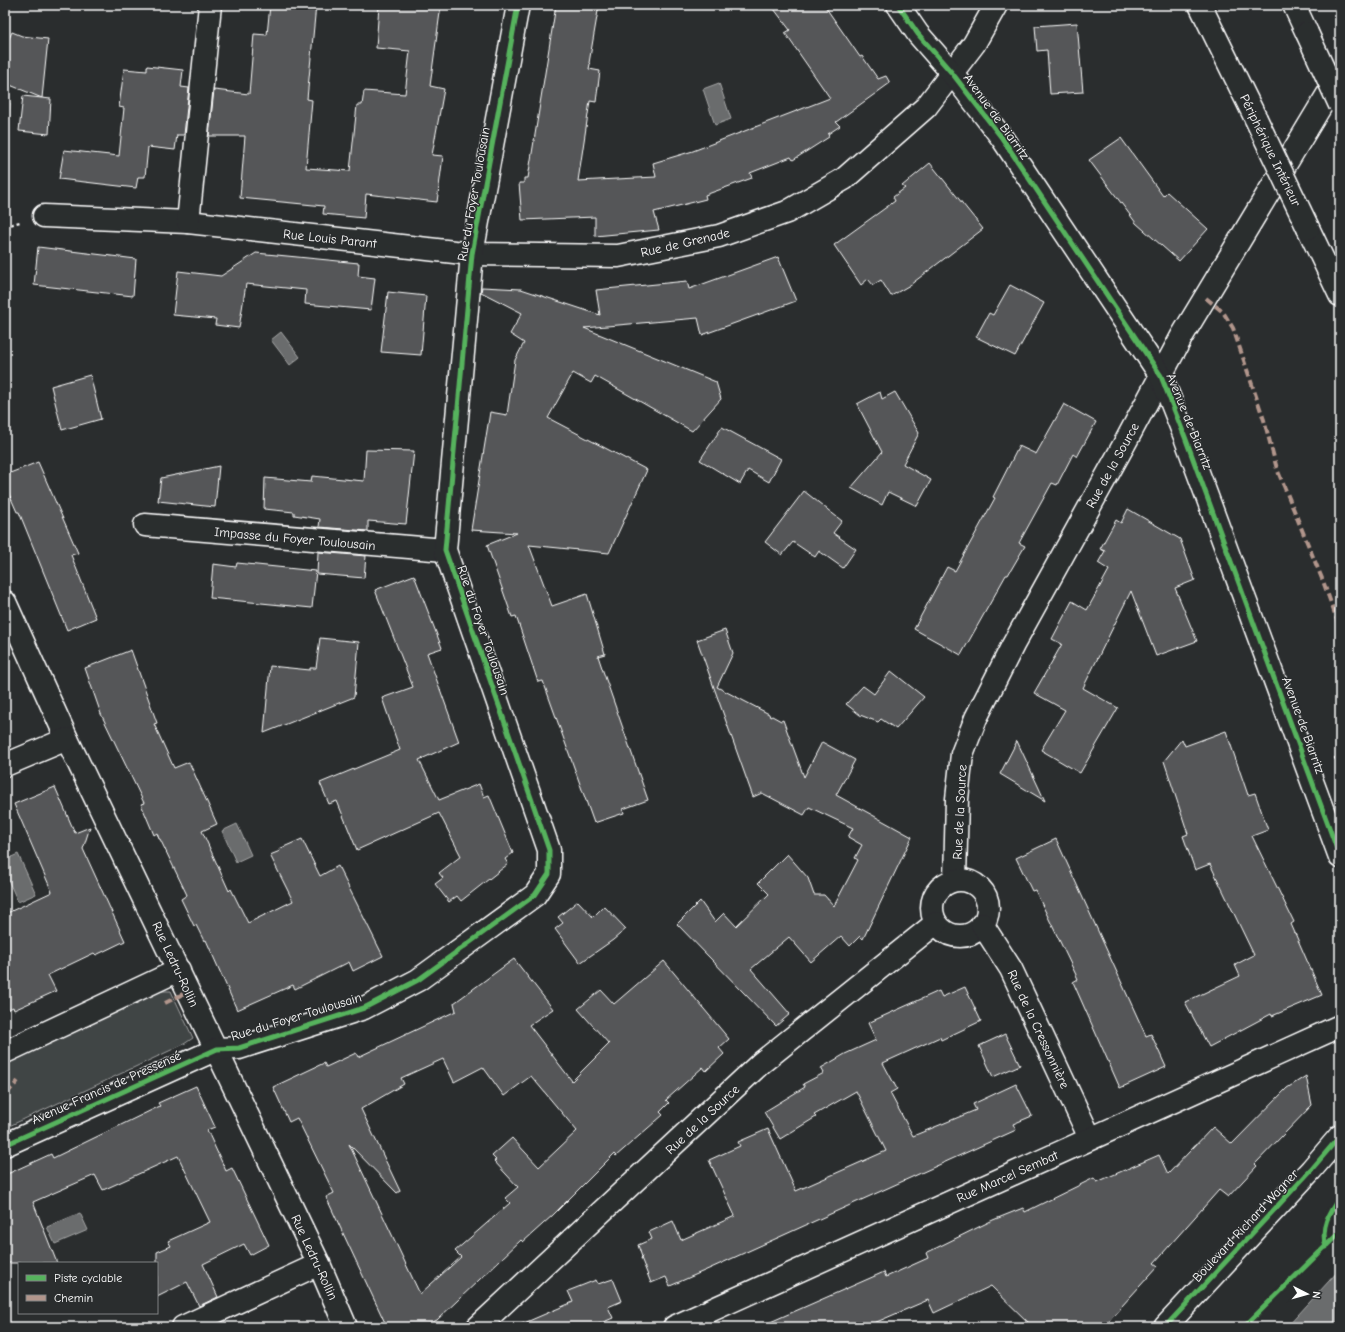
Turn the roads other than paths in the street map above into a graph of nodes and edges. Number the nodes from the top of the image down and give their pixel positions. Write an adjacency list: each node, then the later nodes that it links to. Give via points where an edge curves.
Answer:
1 (210, 5): 11 (main road)
2 (518, 5): 12 (main road, Rue du Foyer Toulousain)
3 (898, 5): 7 (main road, Avenue de Biarritz, via 918,34)
4 (996, 5): 7 (main road, Rue de Grenade, via 974,44)
5 (1200, 5): 13 (main road, Périphérique Intérieur, bridge)
6 (1294, 5): 9 (main road, bridge)
7 (952, 73): 12 (main road, Rue de Grenade, via 926,107 844,178 787,212 719,236 618,256); 14 (main road, Avenue de Biarritz, via 1002,138)
8 (1340, 74): 14 (main road, Rue de la Source, via 1182,336)
9 (1340, 104)
10 (44, 216): 11 (main road, Rue Louis Parant)
11 (188, 222): 12 (main road, Rue Louis Parant)
12 (472, 254): 16 (main road, Rue du Foyer Toulousain)
13 (1340, 295)
14 (1161, 376): 20 (main road, Avenue de Biarritz); 21 (main road, Rue de la Source, via 1013,645 976,718 962,754 957,799)
15 (145, 525): 16 (main road, Impasse du Foyer Toulousain)
16 (445, 550): 26 (main road, Rue du Foyer Toulousain, via 549,850 549,874 536,895 418,980 364,1008 239,1048)
17 (5, 602): 18 (main road, Rue Ledru-Rollin)
18 (67, 739): 19 (main road); 24 (main road, Rue Ledru-Rollin)
19 (5, 765)
20 (1340, 857)
21 (955, 880): 22 (main road, via 939,889 932,902); 23 (main road, via 968,881 977,885 983,892 988,907)
22 (936, 923): 23 (main road, via 942,930 957,936 967,935); 34 (main road, Rue de la Source, via 761,1063)
23 (982, 924): 29 (main road, Rue de la Cressonnière, via 1011,969)
24 (179, 970): 26 (main road, Rue Ledru-Rollin); 27 (main road)
25 (1340, 1026): 29 (main road, Rue Marcel Sembat)
26 (216, 1049): 30 (main road, Avenue Francis de Pressensé); 31 (main road, Rue Ledru-Rollin)
27 (5, 1052)
28 (1340, 1136): 36 (main road, Boulevard Richard Wagner)
29 (1090, 1138): 35 (main road, Rue Marcel Sembat)
30 (5, 1145)
31 (319, 1264): 32 (main road); 33 (main road, Rue Ledru-Rollin)
32 (182, 1327)
33 (346, 1327)
34 (478, 1327)
35 (674, 1327)
36 (1165, 1327)

